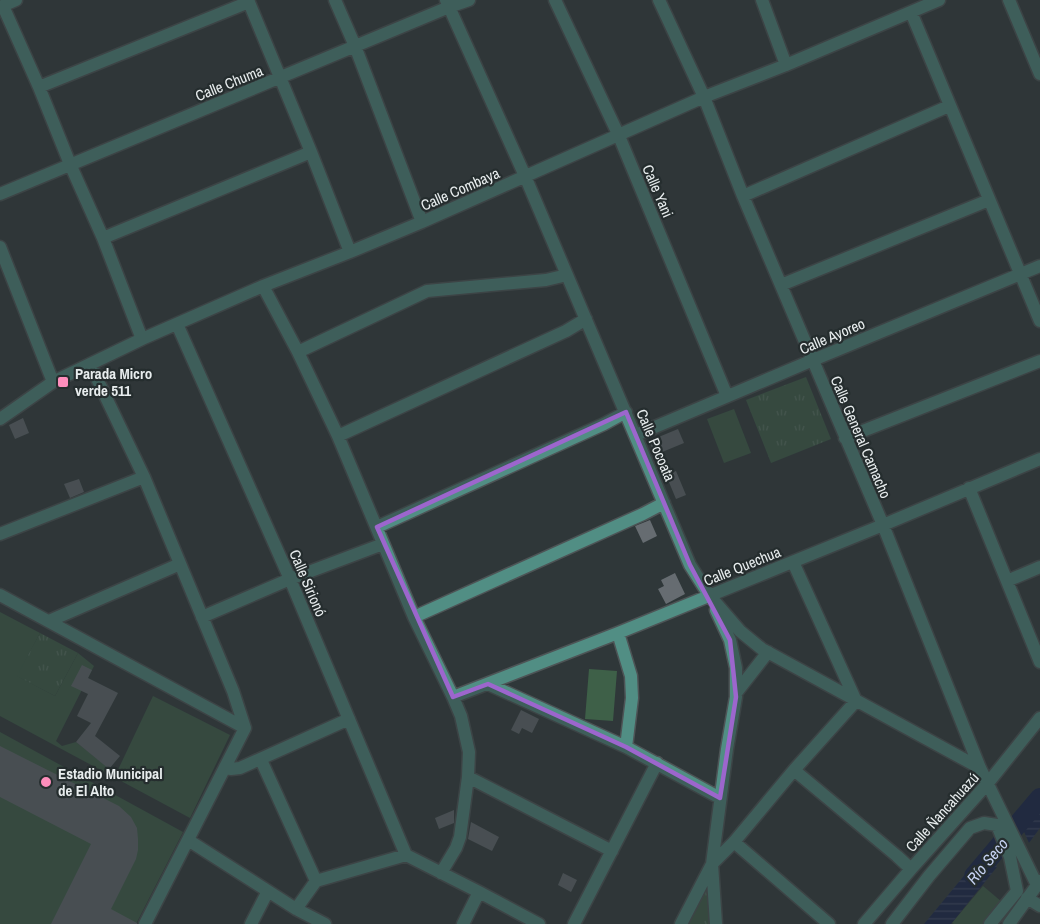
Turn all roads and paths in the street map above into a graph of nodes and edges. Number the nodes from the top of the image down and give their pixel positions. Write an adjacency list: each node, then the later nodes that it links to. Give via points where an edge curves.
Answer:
1 (16, 0): 11 (street)
2 (335, 0): 13 (street)
3 (469, 0): 10 (street, Calle Chuma)
4 (555, 0): 20 (street, Calle Yani)
5 (659, 0): 18 (street, Calle General Camacho)
6 (762, 0): 14 (street)
7 (939, 0): 12 (street, Calle Combaya)
8 (1009, 0): 15 (street)
9 (249, 1): 16 (street); 17 (street)
10 (447, 4): 13 (street, Calle Chuma); 23 (street, Calle Pocoata)
11 (2, 6): 17 (street)
12 (911, 12): 14 (street, Calle Combaya); 19 (street)
13 (355, 46): 16 (street, Calle Chuma); 27 (street)
14 (786, 65): 18 (street, Calle Combaya)
15 (1040, 74)
16 (280, 78): 21 (street); 22 (street, Calle Chuma)
17 (39, 87): 22 (street)
18 (704, 97): 20 (street, Calle Combaya); 25 (street, Calle General Camacho)
19 (949, 106): 25 (street); 26 (street)
20 (619, 136): 23 (street, Calle Combaya); 45 (street, Calle Yani)
21 (311, 153): 28 (street); 30 (street)
22 (70, 164): 24 (street, Calle Chuma); 28 (street)
23 (525, 176): 27 (street, Calle Combaya); 33 (street, Calle Pocoata)
24 (0, 194)
25 (743, 196): 34 (street, Calle General Camacho)
26 (989, 200): 32 (street); 34 (street)
27 (422, 222): 30 (street, Calle Combaya)
28 (103, 238): 39 (street)
29 (0, 247): 44 (street)
30 (350, 252): 35 (street, Calle Combaya)
31 (1040, 266): 32 (street, Calle Ayoreo)
32 (1021, 274): 37 (street); 41 (street, Calle Ayoreo)
33 (567, 275): 36 (street, Calle Pocoata); 40 (street, via 428,291)
34 (781, 285): 41 (street, Calle General Camacho)
35 (263, 286): 38 (street, Calle Combaya); 40 (street)
36 (586, 319): 46 (street, Calle Pocoata); 48 (street)
37 (1040, 321)
38 (177, 324): 39 (street, Calle Combaya); 62 (street, Calle Sirionó)
39 (142, 339): 43 (street, Calle Combaya)
40 (298, 352): 48 (street)
41 (813, 360): 45 (street, Calle Ayoreo); 50 (street, Calle General Camacho)
42 (1040, 361): 50 (street)
43 (90, 364): 44 (street, Calle Combaya); 52 (street)
44 (53, 382): 47 (street, Calle Combaya)
45 (727, 396): 49 (street, Calle Ayoreo)
46 (626, 412): 49 (street, Calle Pocoata); 56 (street)
47 (0, 419)
48 (338, 435): 56 (street)
49 (636, 435): 54 (street, Calle Pocoata)
50 (845, 438): 55 (street, Calle General Camacho)
51 (1040, 459): 53 (street, Calle Quechua)
52 (144, 477): 57 (street); 60 (street)
53 (969, 488): 55 (street, Calle Quechua); 63 (street)
54 (664, 503): 65 (street, Calle Pocoata, via 690,565); 67 (street)
55 (883, 525): 59 (street, Calle Quechua); 83 (street, Calle General Camacho)
56 (377, 527): 58 (street)
57 (0, 534)
58 (383, 544): 62 (street); 67 (street)
59 (793, 562): 65 (street, Calle Quechua); 75 (street)
60 (180, 564): 66 (street); 68 (street)
61 (1040, 567): 63 (street)
62 (290, 579): 66 (street); 77 (street, Calle Sirionó)
63 (1007, 581): 71 (street)
64 (0, 595): 68 (street)
65 (709, 595): 69 (street, Calle Quechua); 70 (street, Calle Pocoata, via 741,631); 73 (street, via 730,640)
66 (202, 617): 78 (street)
67 (414, 617): 74 (street)
68 (49, 621): 78 (street)
69 (618, 633): 72 (street, Calle Quechua); 79 (street, via 633,698)
70 (768, 652): 73 (street); 75 (street, Calle Pocoata)
71 (1040, 662)
72 (488, 684): 74 (street, Calle Quechua); 79 (street)
73 (736, 693): 87 (street)
74 (453, 697): 85 (street, via 469,752)
75 (856, 701): 83 (street, Calle Pocoata); 84 (street)
76 (1040, 718): 86 (street, Calle Ñancahuazú)
77 (349, 719): 80 (street); 93 (street, Calle Sirionó)
78 (245, 728): 82 (street)
79 (626, 747): 81 (street)
80 (261, 760): 82 (street, via 240,768); 97 (street)
81 (657, 763): 87 (street); 91 (street)
82 (225, 767): 89 (street)
83 (980, 768): 86 (street, Calle General Camacho)
84 (794, 770): 90 (street); 95 (street)
85 (468, 777): 91 (street); 96 (street, via 460,837)
86 (988, 783): 88 (street, Calle General Camacho); 95 (street, Calle Ñancahuazú)
87 (720, 798): 94 (street)
88 (1001, 822): 92 (street, Calle General Camacho); 114 (street, via 970,828)
89 (188, 840): 99 (street); 104 (street)
90 (734, 842): 94 (street); 112 (street)
91 (612, 851): 109 (street)
92 (1015, 854): 98 (street, Calle General Camacho); 115 (street, via 1017,891)
93 (406, 855): 96 (street); 97 (street)
94 (712, 864): 110 (street); 111 (street)
95 (911, 869): 113 (street, Calle Ñancahuazú)
96 (441, 873): 100 (street)
97 (316, 881): 103 (street)
98 (1039, 884): 101 (street)
99 (268, 891): 103 (street); 105 (street)
100 (478, 892): 107 (street); 108 (street)
101 (1027, 898): 102 (street); 116 (street)
102 (1040, 906)
103 (296, 909): 106 (street)
104 (145, 924)
105 (251, 924)
106 (325, 924)
107 (463, 924)
108 (539, 924)
109 (574, 924)
110 (681, 924)
111 (716, 924)
112 (829, 924)
113 (864, 924)
114 (892, 924)
115 (990, 924)
116 (1009, 924)

